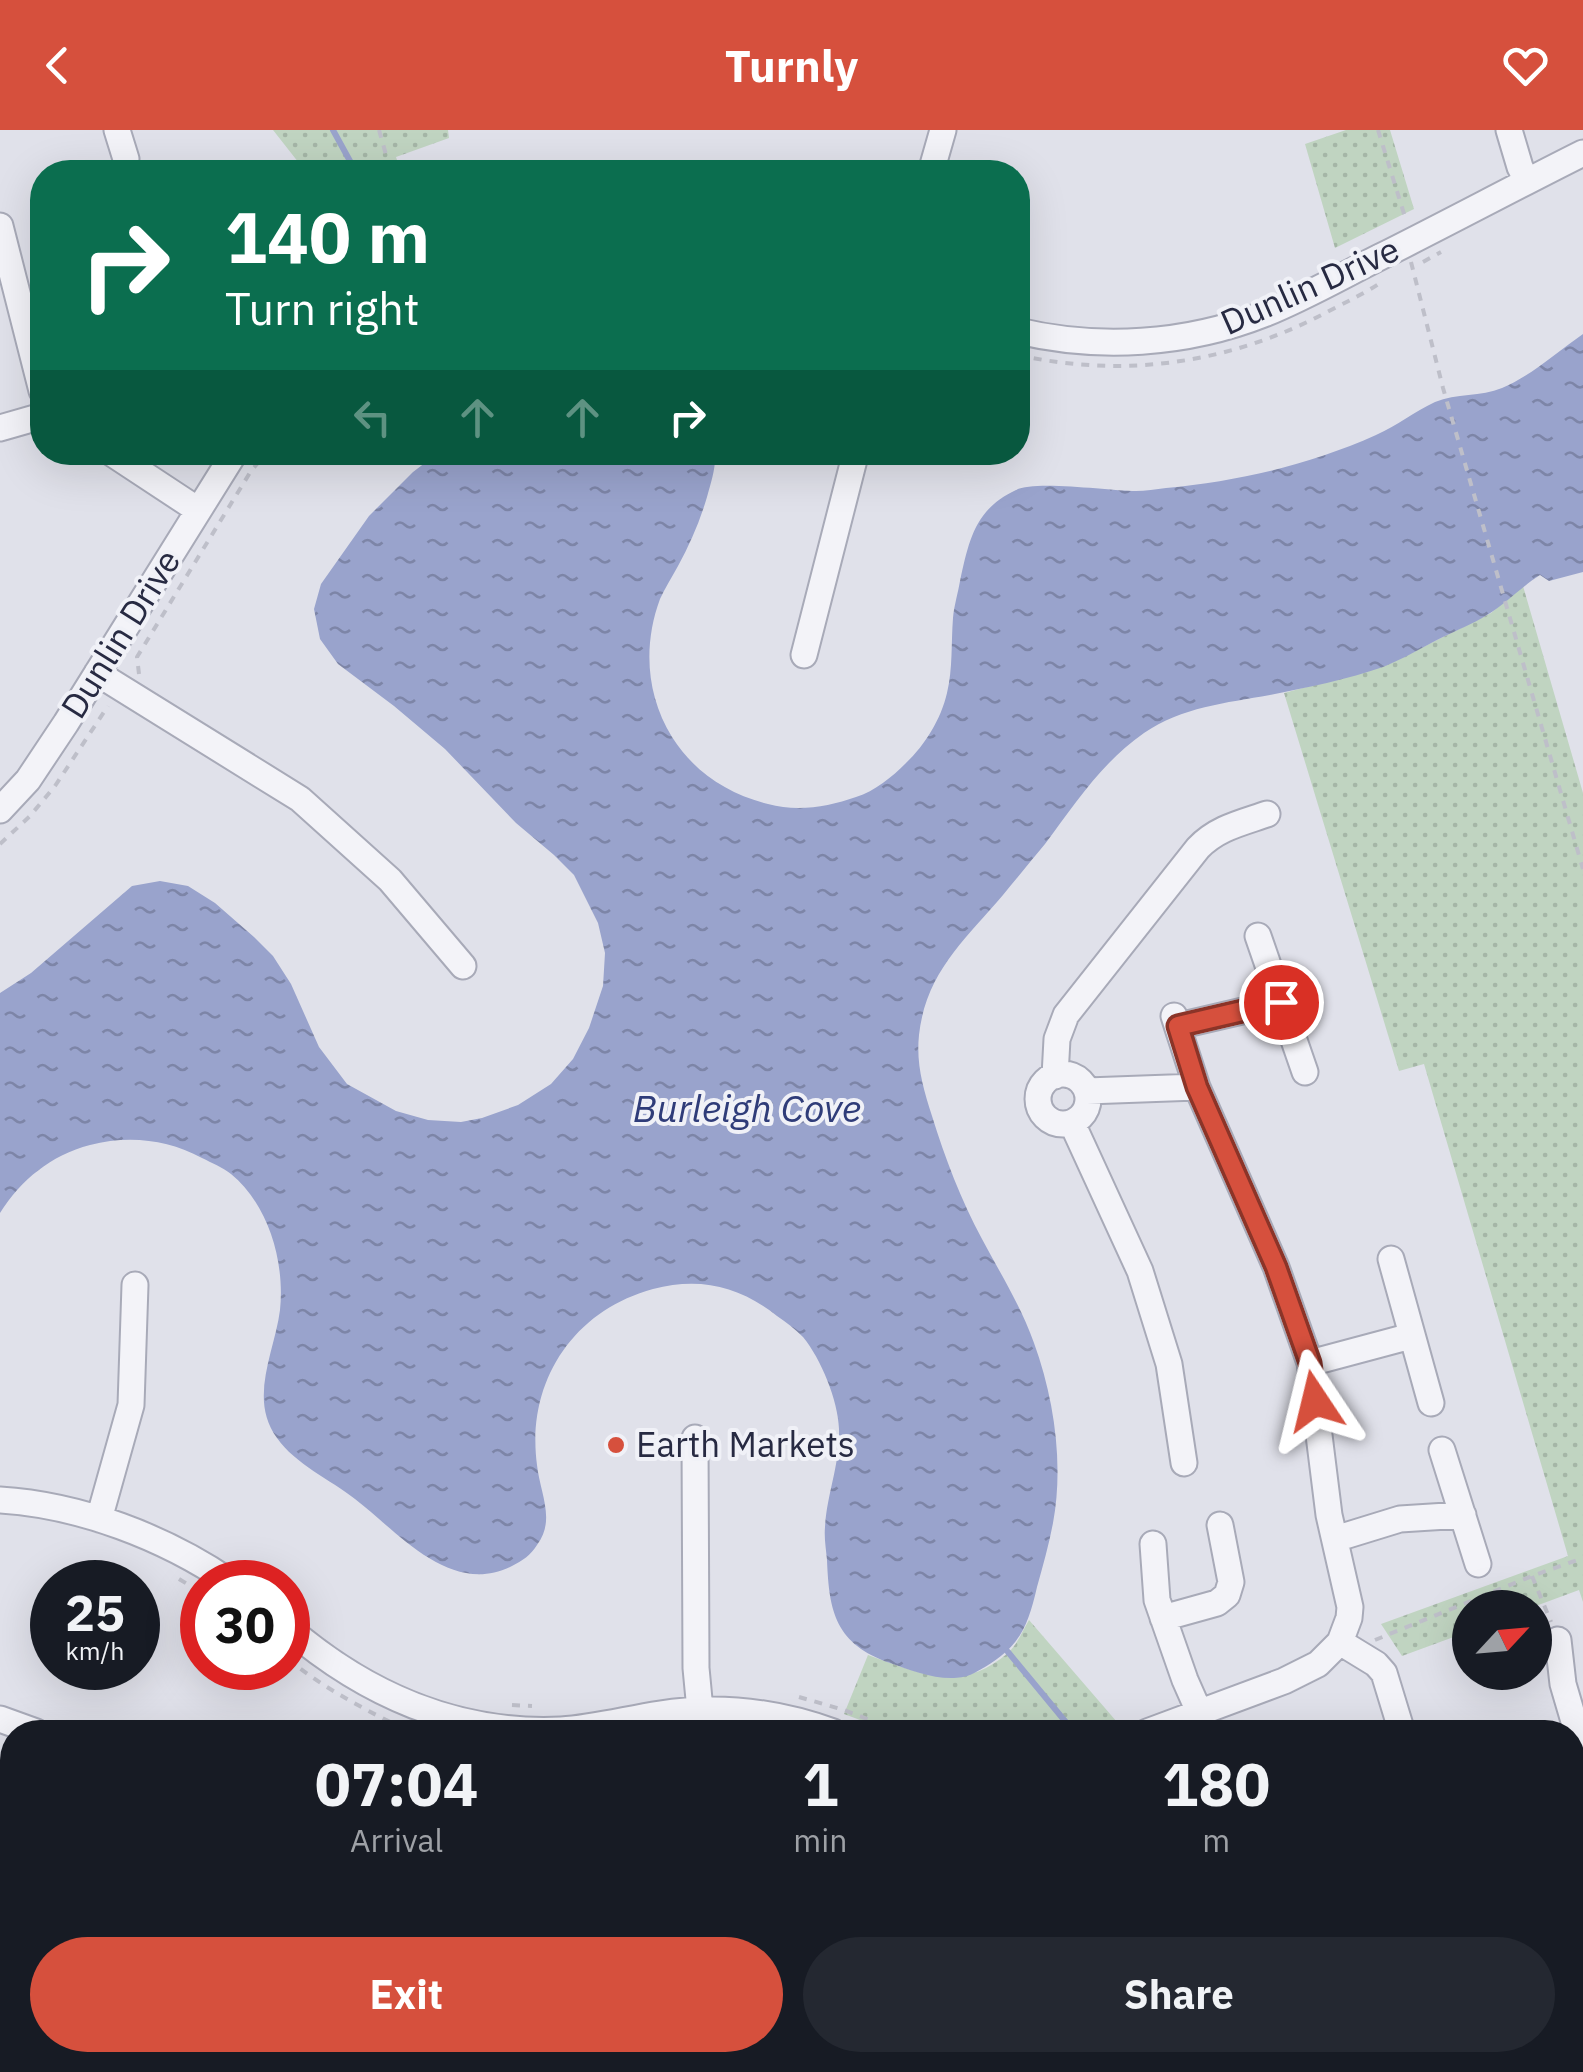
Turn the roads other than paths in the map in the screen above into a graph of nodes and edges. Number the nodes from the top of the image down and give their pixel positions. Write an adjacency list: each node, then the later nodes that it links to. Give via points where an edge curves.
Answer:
1 (117, 130): 5 (street)
2 (942, 130): 6 (street)
3 (1509, 130): 7 (street)
4 (1583, 153): 7 (street, Dunlin Drive)
5 (126, 158)
6 (934, 160)
7 (1527, 182): 9 (street, Dunlin Drive, via 1291,302 1227,326 1128,342)
8 (0, 226): 10 (street)
9 (1030, 333)
10 (30, 343)
11 (30, 419): 12 (street)
12 (0, 428)
13 (130, 465): 16 (street)
14 (227, 465): 16 (street, Dunlin Drive)
15 (853, 465): 17 (street)
16 (198, 510): 18 (street, Dunlin Drive)
17 (804, 655)
18 (98, 673): 19 (street, Dunlin Drive, via 28,780); 22 (street, via 300,799 390,880)
19 (0, 810)
20 (1267, 814): 25 (street, via 1225,828 1198,848 1066,1015)
21 (1258, 936): 23 (street)
22 (463, 966)
23 (1281, 1002): 24 (street); 26 (street, via 1176,1021)
24 (1305, 1072)
25 (1054, 1076): 27 (street, via 1078,1078); 28 (street, via 1038,1104 1047,1119)
26 (1197, 1087): 27 (street); 32 (street)
27 (1088, 1091): 28 (street, via 1084,1114)
28 (1072, 1124): 36 (street, via 1140,1271 1170,1364)
29 (1390, 1260): 31 (street)
30 (135, 1285): 39 (street, via 131,1405)
31 (1412, 1336): 32 (street); 33 (street)
32 (1310, 1363): 41 (street)
33 (1431, 1403)
34 (695, 1438): 49 (street)
35 (1442, 1450): 38 (street)
36 (1184, 1462)
37 (0, 1500): 39 (street)
38 (1463, 1515): 41 (street, via 1400,1519); 44 (street)
39 (99, 1519): 43 (street)
40 (1220, 1525): 45 (street, via 1227,1595)
41 (1336, 1539): 48 (street)
42 (1153, 1544): 45 (street)
43 (191, 1560)
44 (1478, 1564)
45 (1162, 1618): 53 (street)
46 (1558, 1640): 56 (street)
47 (310, 1646): 50 (street)
48 (1351, 1648): 54 (street); 55 (street, via 1384,1673)
49 (700, 1710): 51 (street); 52 (street)
50 (428, 1720)
51 (630, 1720)
52 (792, 1720)
53 (1203, 1720)
54 (1210, 1720)
55 (1398, 1720)
56 (1574, 1720)

